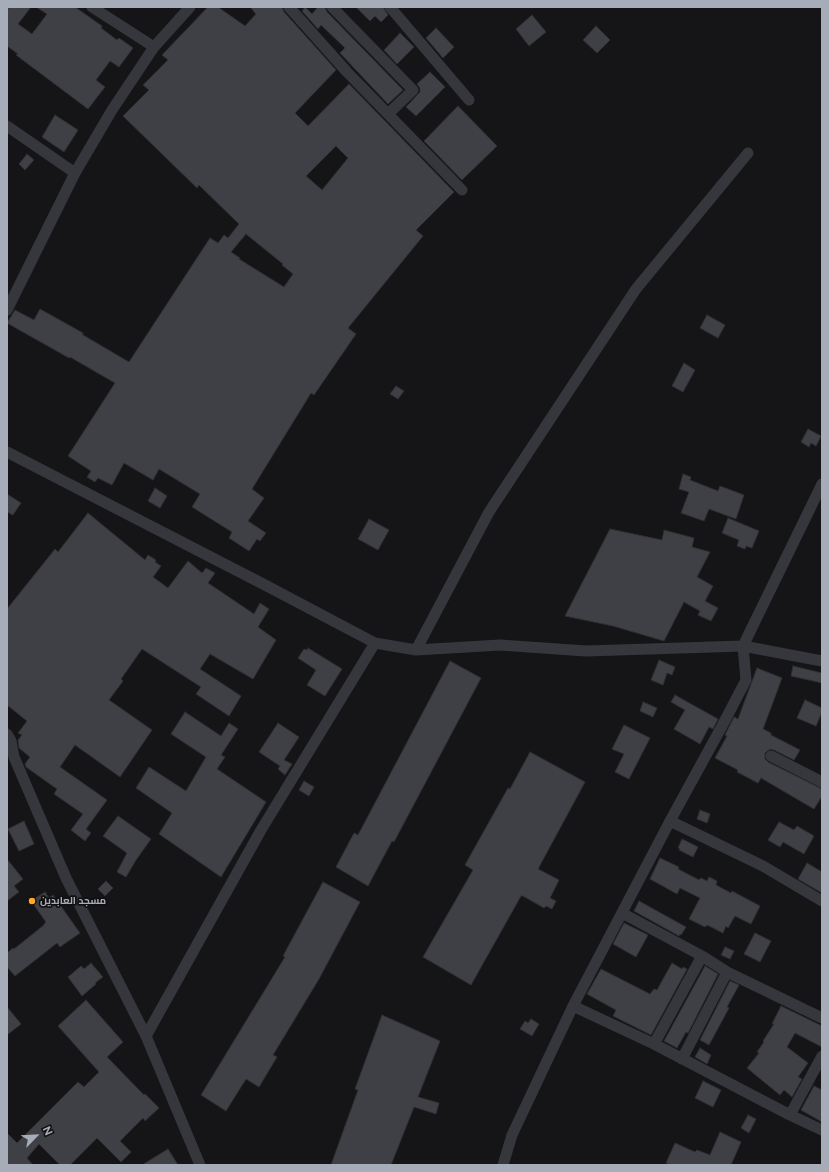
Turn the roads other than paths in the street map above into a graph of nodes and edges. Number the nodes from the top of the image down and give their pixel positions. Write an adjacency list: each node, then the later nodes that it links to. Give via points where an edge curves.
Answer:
1 (92, 7): 6 (street)
2 (190, 7): 6 (street)
3 (289, 7): 8 (street, via 346,72)
4 (332, 7): 8 (street, via 413,90)
5 (390, 7): 7 (street)
6 (154, 47): 11 (street, via 112,110)
7 (469, 100)
8 (388, 114): 12 (street)
9 (7, 126): 11 (street)
10 (748, 153): 18 (street, via 636,289 489,512)
11 (75, 173): 13 (street)
12 (462, 190)
13 (7, 310)
14 (7, 452): 16 (street)
15 (822, 484): 17 (street)
16 (375, 643): 18 (street); 30 (street, via 261,830)
17 (743, 646): 18 (street, via 586,651 500,645); 19 (street); 23 (street, via 746,680)
18 (416, 650)
19 (822, 661)
20 (7, 734): 30 (street, via 14,757 66,878)
21 (771, 756): 22 (street)
22 (822, 782)
23 (670, 821): 24 (street, via 763,866); 25 (street)
24 (822, 902)
25 (622, 913): 26 (street); 28 (street)
26 (702, 956): 27 (street); 31 (street)
27 (728, 972): 29 (street); 33 (street)
28 (573, 1006): 31 (street); 37 (street, via 512,1135)
29 (822, 1018)
30 (146, 1036): 36 (street)
31 (654, 1044): 33 (street)
32 (822, 1056): 34 (street)
33 (682, 1059): 34 (street)
34 (790, 1116): 35 (street)
35 (822, 1130)
36 (200, 1165)
37 (503, 1165)

